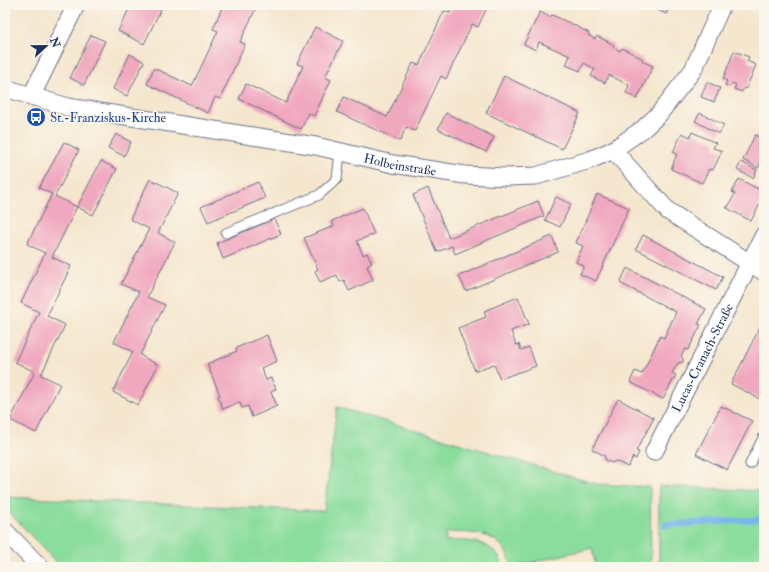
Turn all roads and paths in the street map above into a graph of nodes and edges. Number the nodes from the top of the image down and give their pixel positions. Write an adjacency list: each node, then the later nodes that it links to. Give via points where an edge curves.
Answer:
1 (76, 5): 4 (street)
2 (722, 5): 5 (street, Holbeinstraße, via 693,70 678,92 643,129)
3 (5, 88): 4 (street, Holbeinstraße)
4 (31, 97): 6 (street, Holbeinstraße, via 68,107 316,146)
5 (613, 150): 6 (street, Holbeinstraße, via 562,170 536,176 506,177 464,175); 9 (street, via 668,211)
6 (340, 153): 7 (lane, via 337,179 319,195)
7 (226, 233)
8 (764, 235): 9 (street, Lucas-Cranach-Straße)
9 (749, 263): 10 (street); 12 (street, Lucas-Cranach-Straße)
10 (764, 272)
11 (764, 436): 13 (lane)
12 (654, 452)
13 (750, 464)
14 (5, 531): 15 (street)
15 (40, 567)

